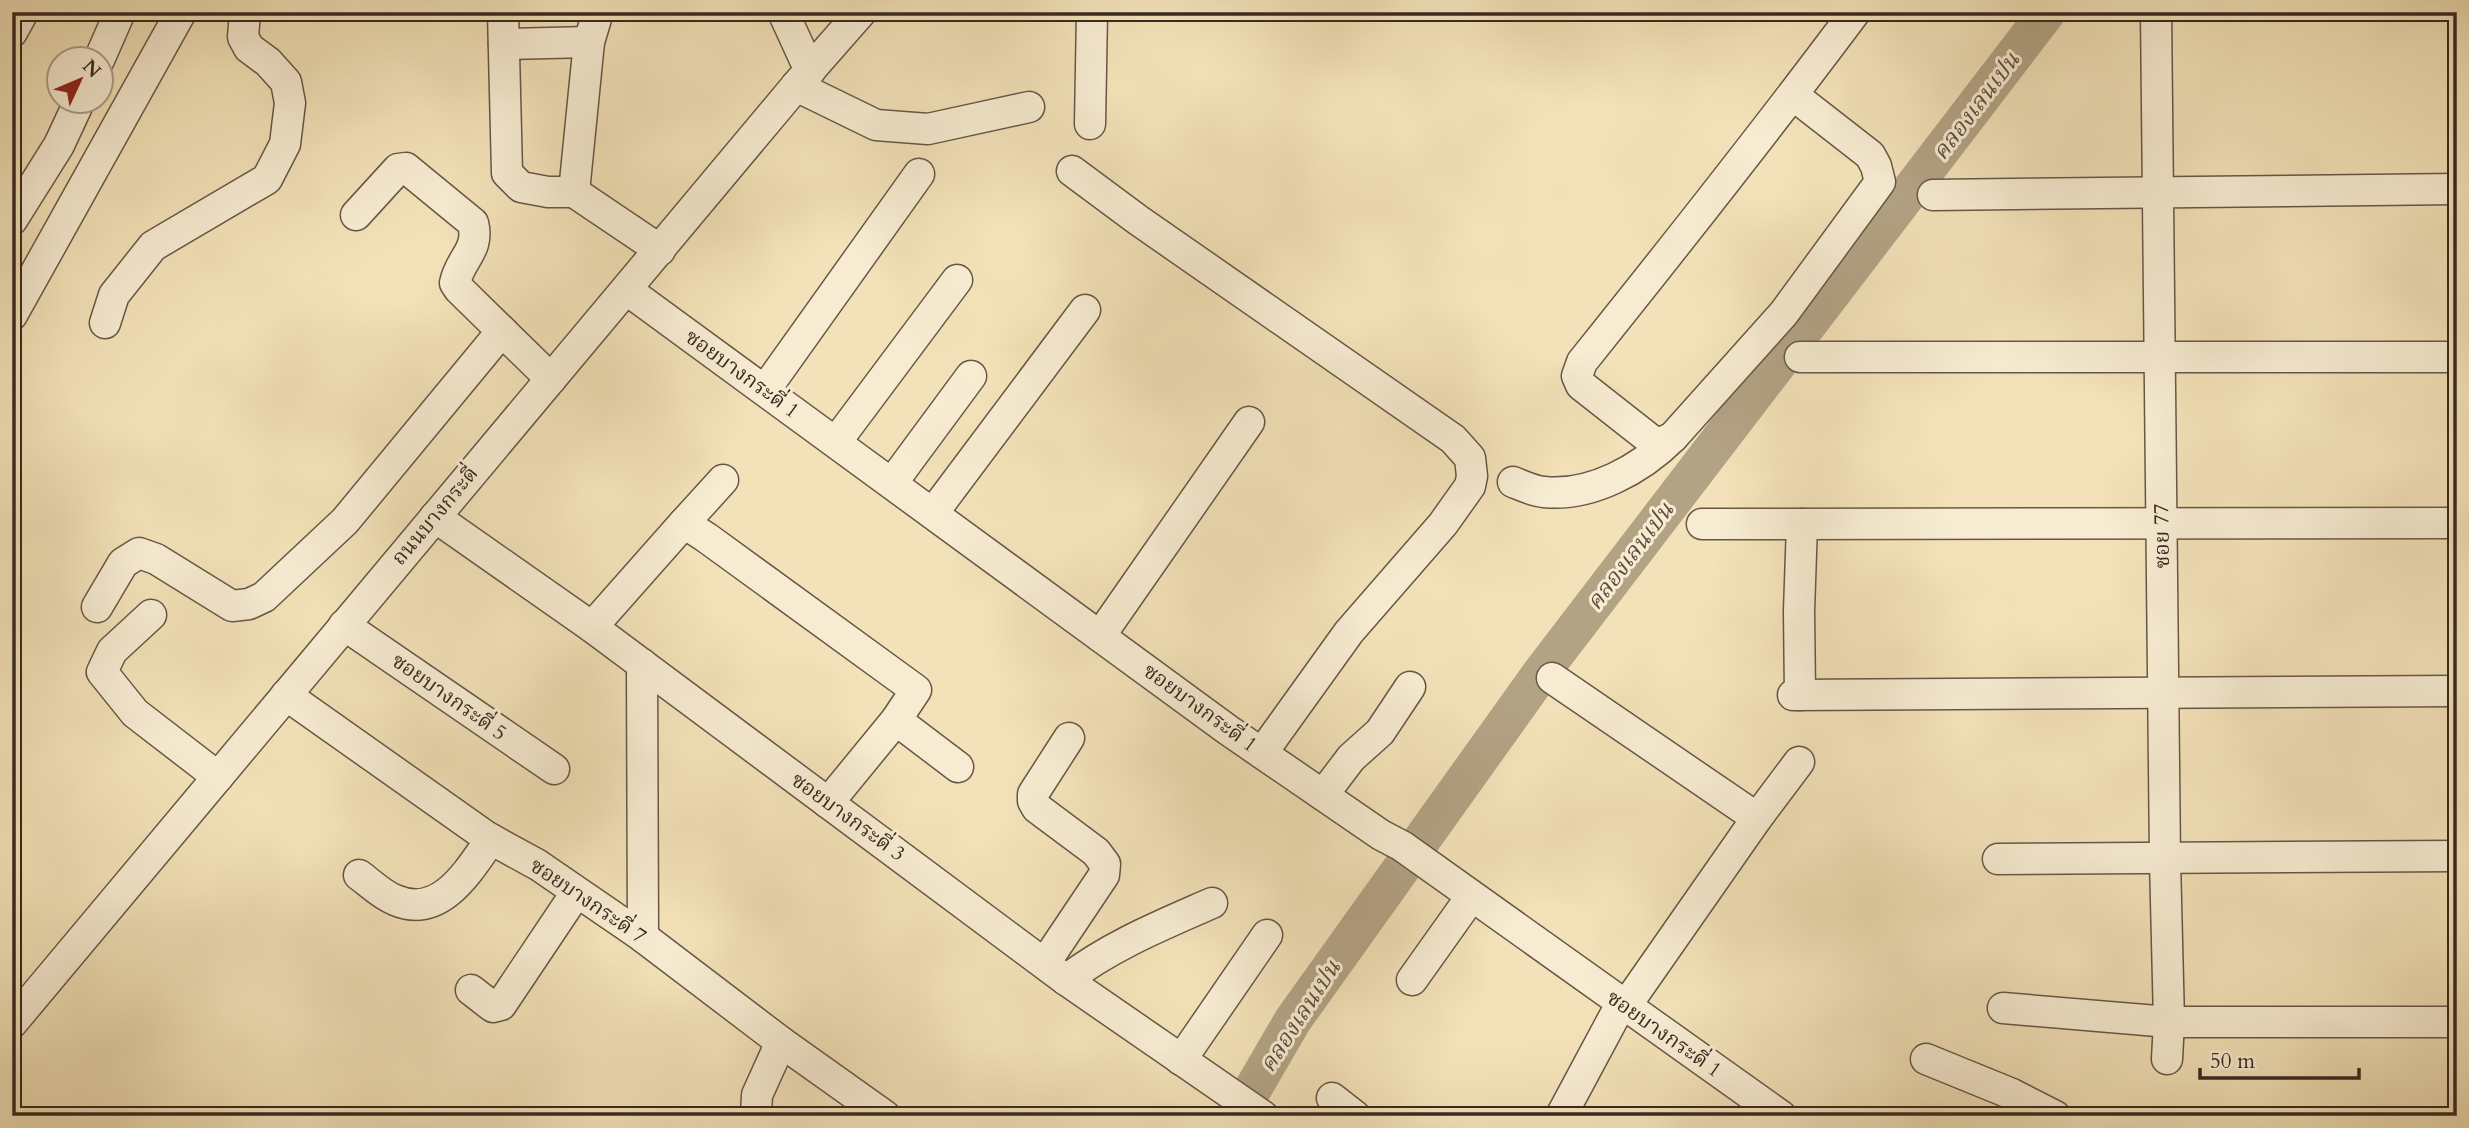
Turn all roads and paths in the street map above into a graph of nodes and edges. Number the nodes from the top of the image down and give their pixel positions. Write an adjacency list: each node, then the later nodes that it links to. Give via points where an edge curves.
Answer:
1 (23, 12): 12 (street)
2 (120, 12): 15 (street)
3 (181, 12): 33 (street)
4 (245, 12): 34 (street, via 243,37 249,48 286,82 290,103 285,144 267,179 153,246 114,295)
5 (503, 12): 14 (street)
6 (598, 12): 13 (street)
7 (783, 12): 16 (street)
8 (861, 12): 16 (street, ถนนบางกระดี่)
9 (1092, 12): 20 (street)
10 (1856, 12): 17 (street)
11 (2157, 12): 25 (street, ซอย 77)
12 (12, 32)
13 (589, 42): 14 (street); 24 (street)
14 (504, 44): 24 (street, via 507,173 521,187)
15 (105, 46)
16 (803, 79): 18 (street, via 876,125 929,130); 29 (street, ถนนบางกระดี่)
17 (1793, 94): 43 (street, via 1870,155 1880,182 1784,313); 43 (street, via 1582,362 1577,376 1581,385 1651,440 1661,443)
18 (1030, 107)
19 (72, 116): 28 (street)
20 (1090, 124)
21 (1072, 171): 68 (street, via 1452,439 1473,466 1469,486 1443,524 1349,632)
22 (919, 174): 41 (street)
23 (2457, 189): 25 (street)
24 (574, 192): 29 (street)
25 (2158, 192): 26 (street); 37 (street, ซอย 77)
26 (1933, 195)
27 (356, 215): 35 (street, via 398,169 412,172 473,223 475,243 455,283)
28 (12, 220)
29 (660, 250): 31 (street, ถนนบางกระดี่)
30 (957, 280): 44 (street)
31 (626, 290): 40 (street, ถนนบางกระดี่); 41 (street, ซอยบางกระดี่ 1)
32 (1085, 310): 48 (street)
33 (12, 315)
34 (105, 323)
35 (502, 331): 40 (street); 55 (street, via 345,521 264,597 232,606 139,553 122,563)
36 (1800, 357): 37 (street)
37 (2160, 357): 38 (street); 54 (street, ซอย 77)
38 (2457, 357)
39 (971, 376): 47 (street)
40 (551, 379): 49 (street, ถนนบางกระดี่)
41 (765, 390): 44 (street, ซอยบางกระดี่ 1)
42 (1249, 422): 59 (street)
43 (1673, 437): 46 (street, via 1640,465 1582,489 1546,492)
44 (836, 442): 47 (street, ซอยบางกระดี่ 1)
45 (723, 480): 50 (street)
46 (1513, 482)
47 (892, 483): 48 (street, ซอยบางกระดี่ 1)
48 (933, 513): 59 (street, ซอยบางกระดี่ 1)
49 (435, 517): 57 (street, ถนนบางกระดี่); 58 (street, ซอยบางกระดี่ 3)
50 (684, 523): 58 (street); 66 (street, via 926,697)
51 (2457, 523): 54 (street)
52 (1702, 524): 53 (street)
53 (1802, 524): 54 (street); 64 (street, via 1796,695)
54 (2162, 524): 64 (street, ซอย 77)
55 (97, 607)
56 (151, 615): 72 (street, via 112,650 102,671 135,713)
57 (345, 625): 65 (street, ถนนบางกระดี่); 71 (street, ซอยบางกระดี่ 5)
58 (592, 627): 60 (street, ซอยบางกระดี่ 3)
59 (1100, 636): 68 (street, ซอยบางกระดี่ 1)
60 (642, 664): 74 (street, ซอยบางกระดี่ 3); 85 (street)
61 (1552, 678): 75 (street)
62 (1410, 687): 73 (street, via 1380,732 1350,758)
63 (2457, 691): 64 (street)
64 (2164, 693): 79 (street, ซอย 77)
65 (286, 695): 72 (street, ถนนบางกระดี่); 76 (street, ซอยบางกระดี่ 7)
66 (896, 720): 70 (street); 74 (street)
67 (1069, 738): 86 (street, via 1033,801 1105,864)
68 (1262, 753): 73 (street, ซอยบางกระดี่ 1)
69 (1799, 762): 75 (street)
70 (958, 767)
71 (554, 769)
72 (219, 776): 93 (street, ถนนบางกระดี่)
73 (1323, 795): 82 (street, ซอยบางกระดี่ 1)
74 (828, 803): 86 (street, ซอยบางกระดี่ 3)
75 (1757, 818): 89 (street)
76 (491, 839): 80 (street, via 467,873 431,903 393,900); 81 (street, ซอยบางกระดี่ 7)
77 (2457, 856): 79 (street)
78 (1997, 859): 79 (street)
79 (2165, 860): 91 (street, ซอย 77)
80 (359, 876)
81 (576, 893): 85 (street, ซอยบางกระดี่ 7); 88 (street, via 501,1005 493,1007)
82 (1471, 897): 87 (street); 89 (street, ซอยบางกระดี่ 1)
83 (1212, 903): 86 (street, via 1092,960)
84 (1267, 935): 97 (street)
85 (643, 937): 94 (street, ซอยบางกระดี่ 7)
86 (1056, 971): 97 (street, ซอยบางกระดี่ 3)
87 (1412, 980)
88 (471, 990)
89 (1623, 1005): 101 (street); 102 (street, ซอยบางกระดี่ 1)
90 (2003, 1008): 91 (street)
91 (2169, 1022): 92 (street); 96 (street, ซอย 77)
92 (2457, 1022)
93 (12, 1023)
94 (780, 1042): 99 (street, via 757,1095); 100 (street, ซอยบางกระดี่ 7)
95 (1926, 1059): 103 (street)
96 (2167, 1059)
97 (1181, 1060): 98 (street, ซอยบางกระดี่ 3)
98 (1256, 1111)
99 (756, 1114)
100 (885, 1116)
101 (1561, 1116)
102 (1781, 1116)
103 (2054, 1116)

